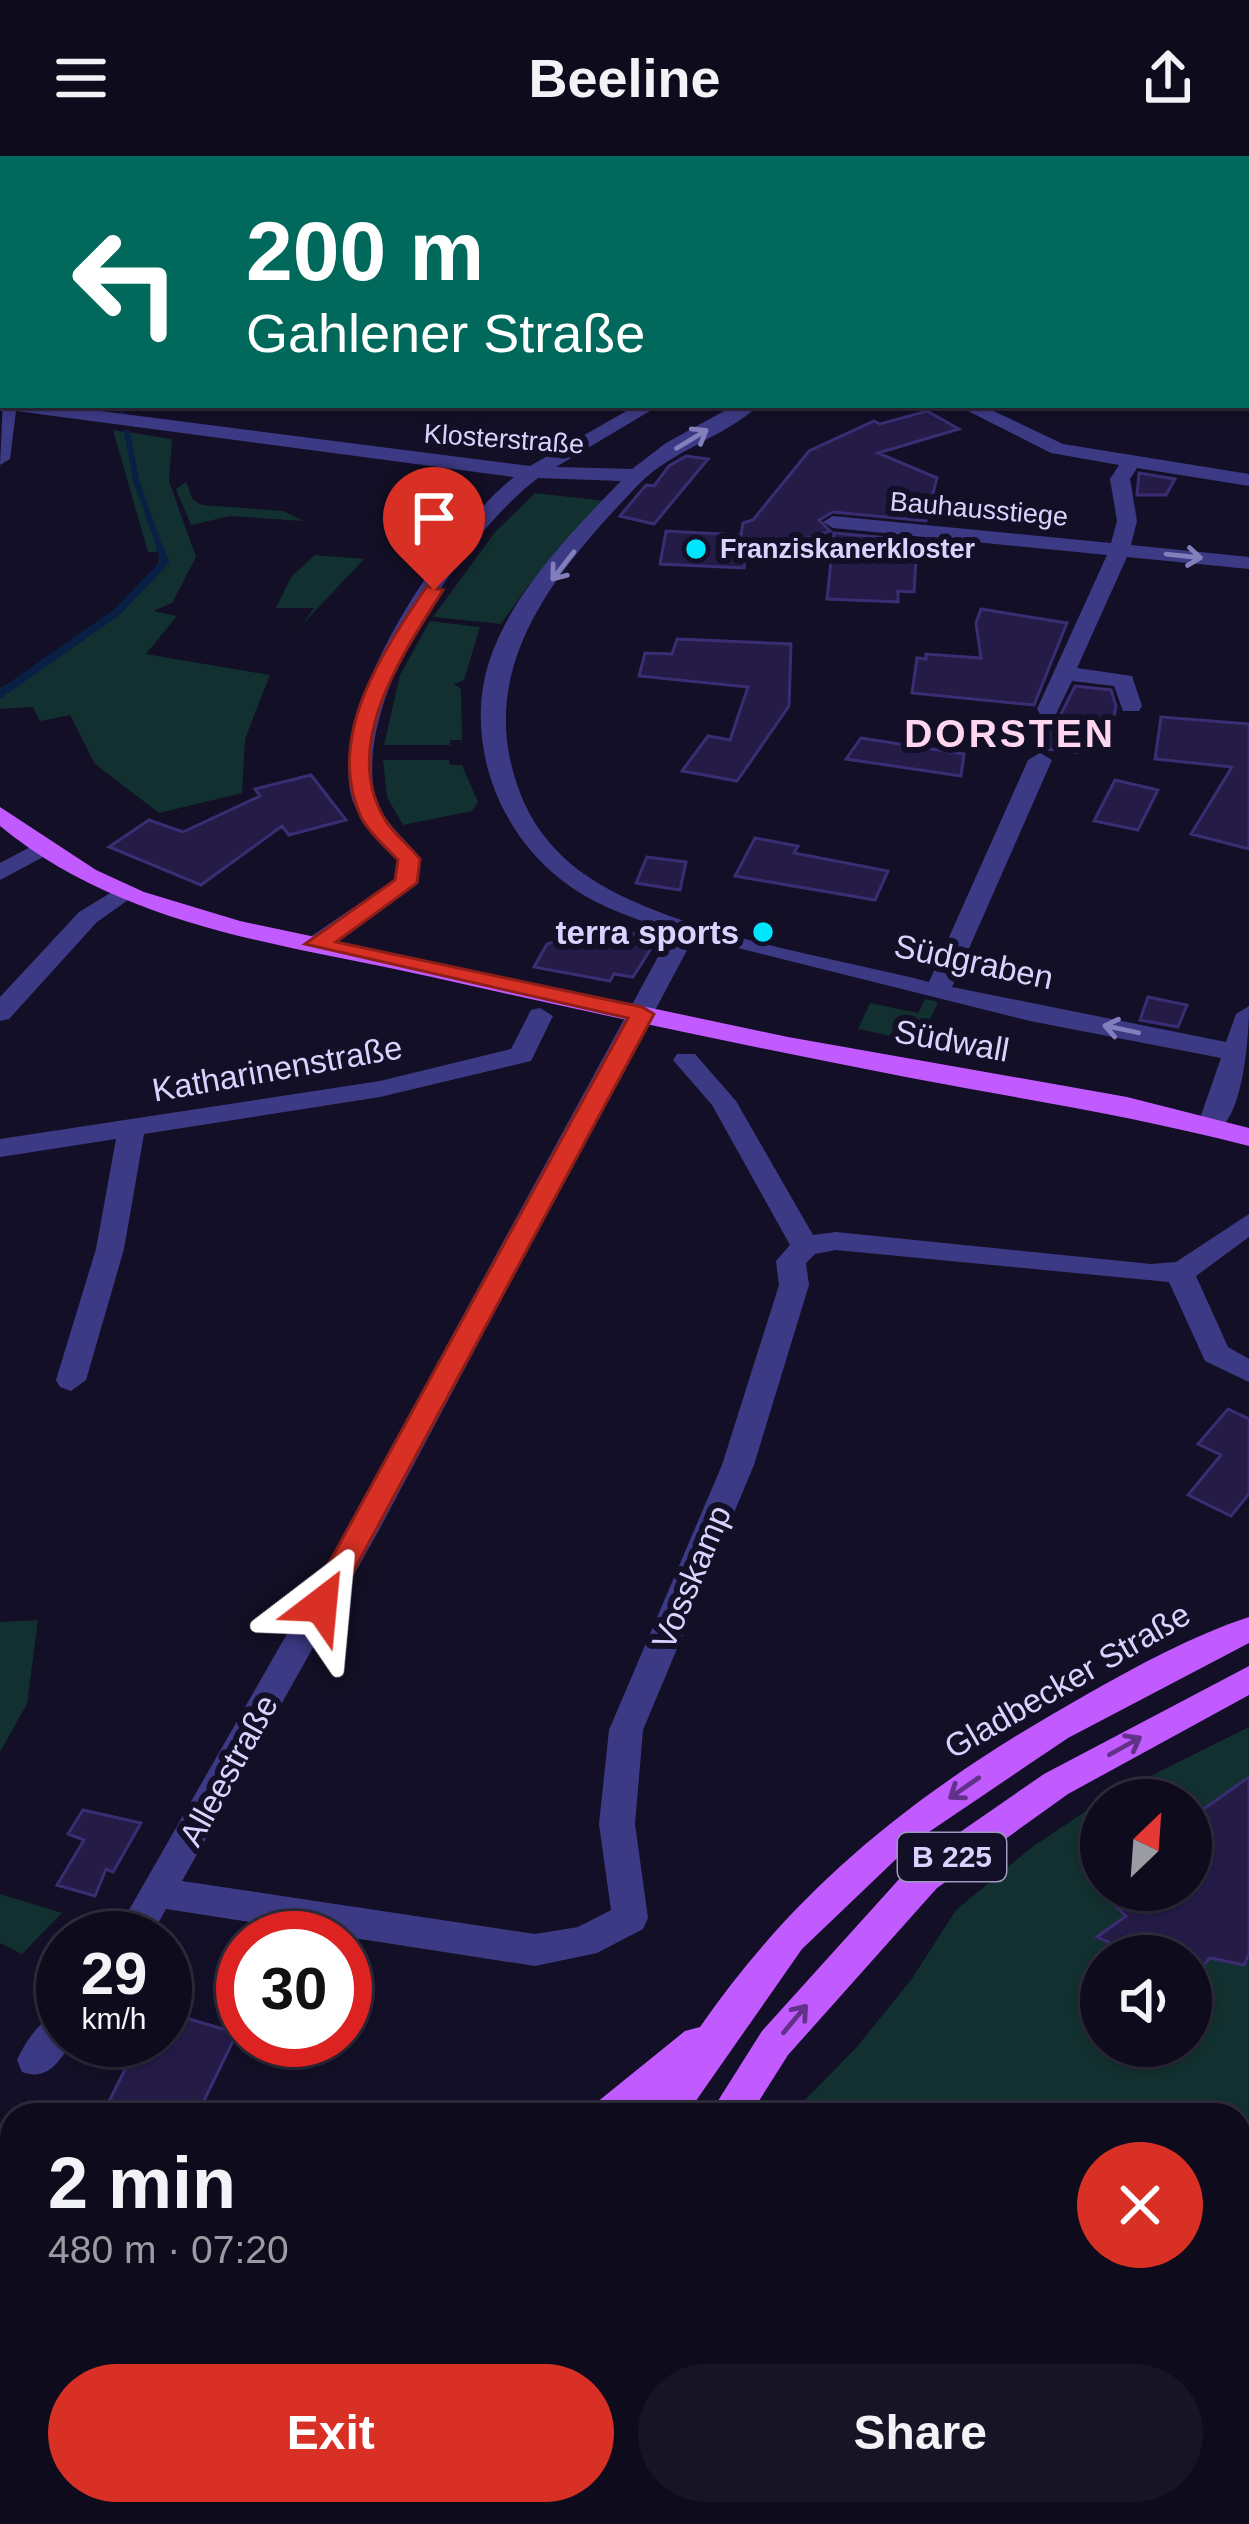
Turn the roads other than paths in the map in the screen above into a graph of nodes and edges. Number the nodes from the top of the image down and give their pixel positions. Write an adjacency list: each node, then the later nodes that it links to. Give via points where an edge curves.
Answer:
1 (5, 408): 6 (street)
2 (35, 408): 8 (street, Klosterstraße)
3 (645, 408): 8 (street)
4 (743, 408): 9 (street, Südgraben, one-way to 4)
5 (973, 408): 7 (street, via 1051,446)
6 (0, 459)
7 (1130, 463): 10 (street); 12 (street, via 1120,479 1127,521)
8 (541, 471): 9 (street, Klosterstraße); 23 (street, via 516,485 452,562 391,657 360,753 362,789 374,821 409,859 406,883)
9 (636, 475): 22 (street, Südgraben, one-way to 22, via 515,626 497,689 494,751 519,821 548,857 580,883)
10 (1249, 480)
11 (833, 522): 12 (street, Bauhausstiege)
12 (1120, 549): 13 (street, Bauhausstiege, one-way to 13); 14 (street)
13 (1249, 563)
14 (1061, 673): 15 (street, via 1124,681); 16 (street)
15 (1131, 706)
16 (1048, 709)
17 (1040, 760): 24 (street)
18 (0, 814): 19 (main road, Südwall)
19 (38, 850): 20 (street); 21 (main road, Südwall)
20 (0, 873)
21 (122, 893): 23 (main road, Südwall, via 216,924); 25 (street, via 88,917)
22 (687, 927): 24 (street, Südgraben); 26 (street, Alleestraße)
23 (316, 944): 26 (main road, Südwall)
24 (937, 992): 29 (street, Südgraben, one-way to 24)
25 (0, 1013)
26 (642, 1014): 31 (main road, Südwall); 42 (street, Alleestraße)
27 (1249, 1014): 29 (street)
28 (540, 1016): 32 (street, Katharinenstraße, via 522,1055 380,1089)
29 (1242, 1053): 31 (street)
30 (686, 1060): 36 (street, via 707,1078)
31 (1212, 1124): 33 (main road, Südwall)
32 (131, 1131): 34 (street, Katharinenstraße); 39 (street, via 110,1249)
33 (1249, 1137)
34 (0, 1148)
35 (1249, 1223): 37 (street)
36 (806, 1246): 37 (street, via 836,1240); 44 (street, Vosskamp, via 791,1261 794,1285 738,1465 626,1730 617,1824)
37 (1179, 1271): 38 (street, via 1216,1354)
38 (1249, 1372)
39 (71, 1380)
40 (1249, 1630): 45 (main road, Gladbecker Straße / B 225, one-way to 45, via 1029,1743 885,1843 807,1917)
41 (1249, 1679): 48 (main road, B 225, one-way to 41, via 776,2043 924,1877 1056,1784)
42 (159, 1893): 43 (street, Alleestraße); 44 (street, Alleestraße, via 535,1950 584,1942)
43 (148, 1911)
44 (630, 1918)
45 (730, 2015): 46 (main road, B 225); 47 (main road)
46 (624, 2103)
47 (672, 2103)
48 (736, 2103)

